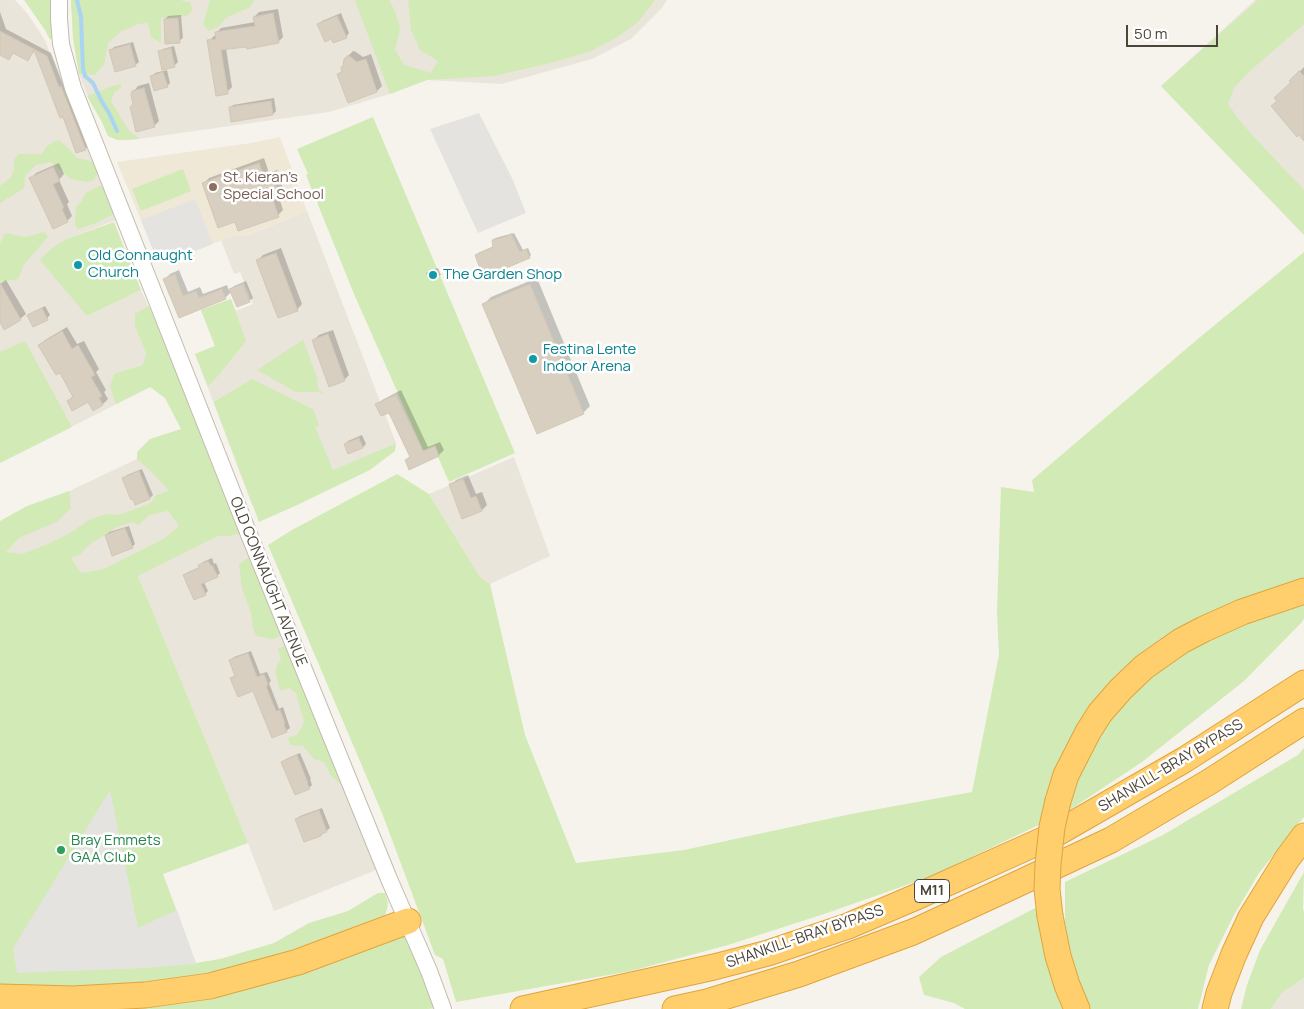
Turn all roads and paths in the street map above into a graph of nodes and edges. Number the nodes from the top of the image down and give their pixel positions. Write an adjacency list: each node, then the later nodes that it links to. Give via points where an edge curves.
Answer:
1 (59, 0): 6 (street, OLD CONNAUGHT AVENUE, via 61,44 73,88 244,523)
2 (1304, 591): 11 (highway, bridge, via 1242,612 1181,641 1144,667 1121,689 1088,732 1066,775 1058,801 1048,864 1050,916 1058,956)
3 (1304, 683): 9 (highway, SHANKILL-BRAY BYPASS / M11, via 1184,760 1052,836 916,898 848,926 768,953)
4 (1304, 721): 10 (highway, SHANKILL-BRAY BYPASS / M11, via 1111,840 913,932 799,974)
5 (1304, 836): 12 (highway, via 1251,916)
6 (408, 921): 7 (highway, via 298,962 210,986 145,995 73,999); 8 (street, OLD CONNAUGHT AVENUE)
7 (0, 997)
8 (443, 1009)
9 (523, 1009)
10 (675, 1009)
11 (1077, 1009)
12 (1215, 1009)

